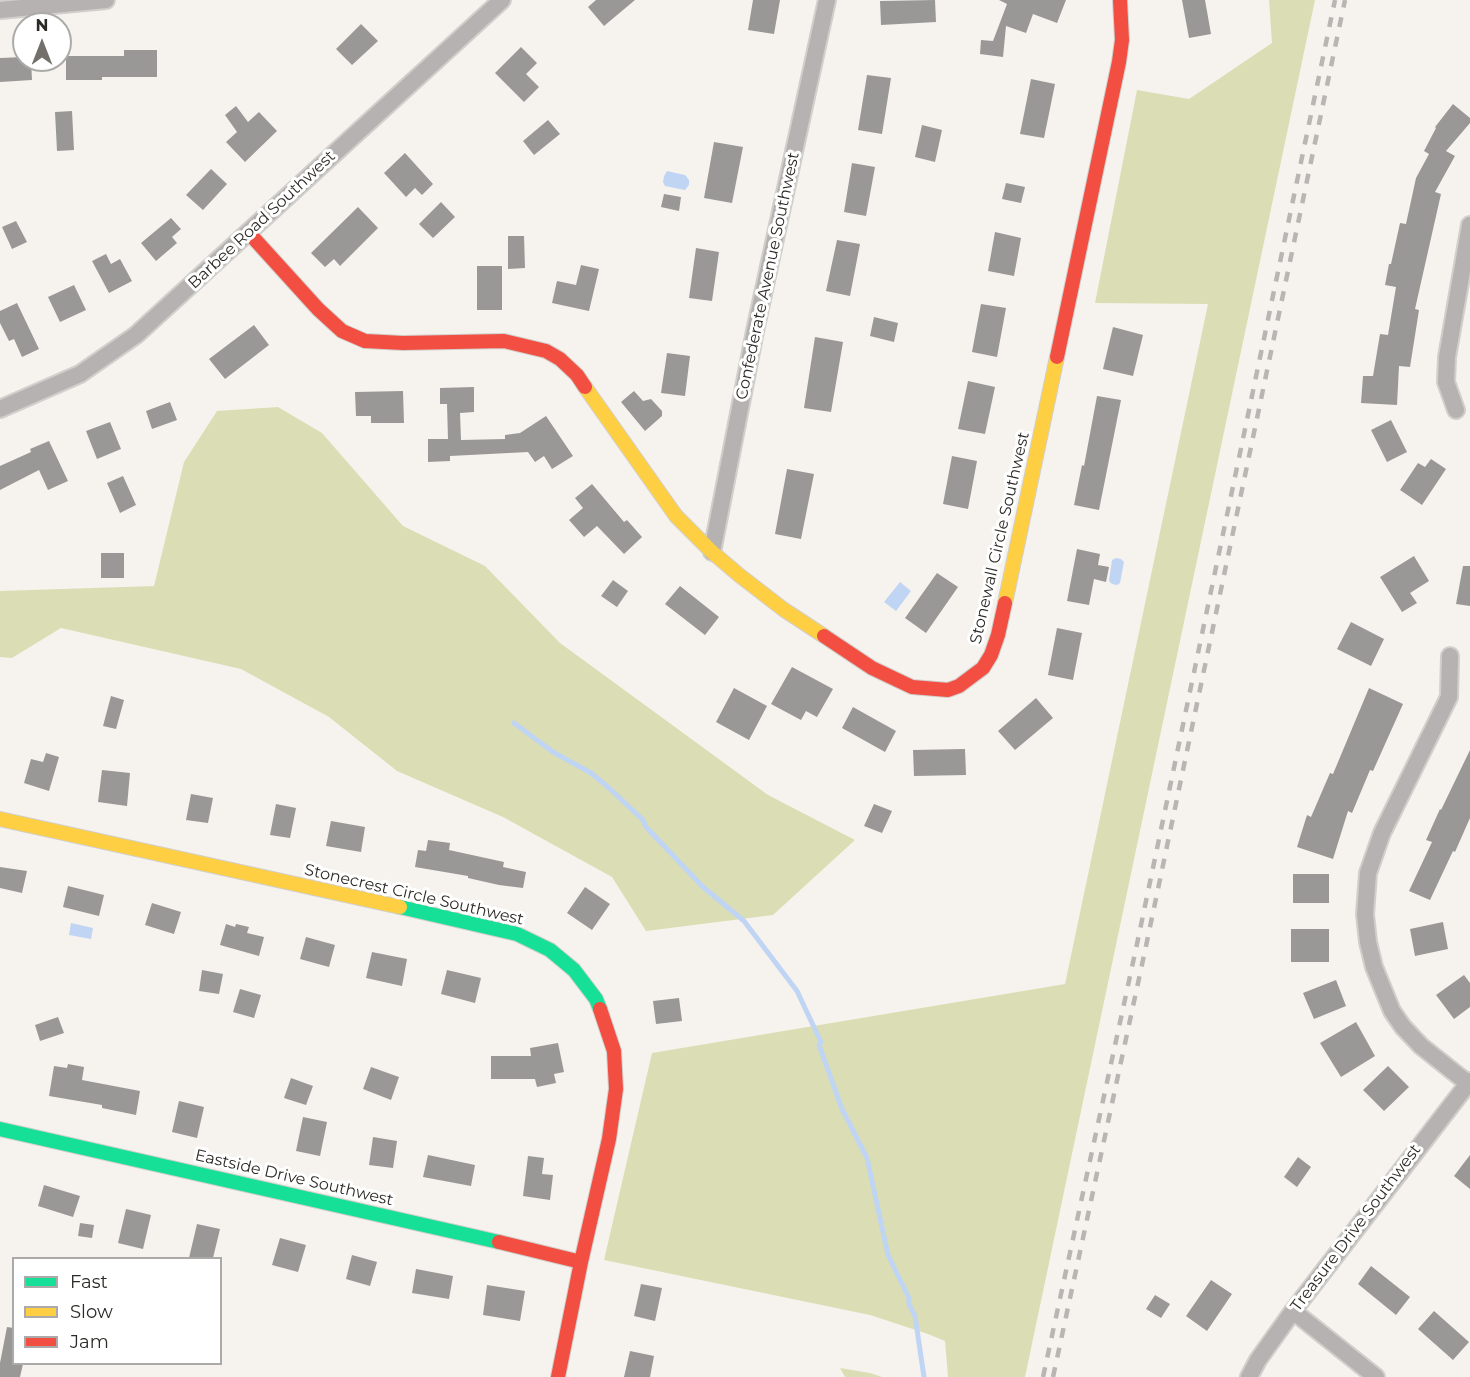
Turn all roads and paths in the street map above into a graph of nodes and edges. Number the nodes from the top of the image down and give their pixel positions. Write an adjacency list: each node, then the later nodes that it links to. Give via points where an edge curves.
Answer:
1 (106, 0): 5 (street)
2 (502, 0): 7 (street, Barbee Road Southwest)
3 (827, 0): 10 (street, Confederate Avenue Southwest)
4 (1120, 0): 10 (street, Stonewall Circle Southwest, via 1119,62 998,635 982,668 948,690 912,687 872,668 783,609)
5 (0, 10)
6 (1470, 225): 9 (street, via 1447,357 1446,382)
7 (249, 233): 8 (street, Barbee Road Southwest, via 109,355 80,374); 10 (street, Stonewall Circle Southwest, via 318,309 342,331 365,341 504,341 546,351 560,359 577,375 676,516)
8 (0, 409)
9 (1456, 410)
10 (712, 552)
11 (1450, 656): 13 (street, via 1449,697 1382,833 1368,873 1365,914 1374,967 1392,1011 1421,1046)
12 (0, 819): 15 (street, Stonecrest Circle Southwest, via 491,927 550,950 574,970 596,999 614,1052 616,1089 609,1139)
13 (1469, 1083): 16 (street, Treasure Drive Southwest)
14 (0, 1129): 15 (street, Eastside Drive Southwest)
15 (581, 1262): 17 (street, Stonecrest Circle Southwest)
16 (1293, 1311): 18 (street, Treasure Drive Southwest); 19 (street)
17 (558, 1377)
18 (1249, 1377)
19 (1376, 1377)

